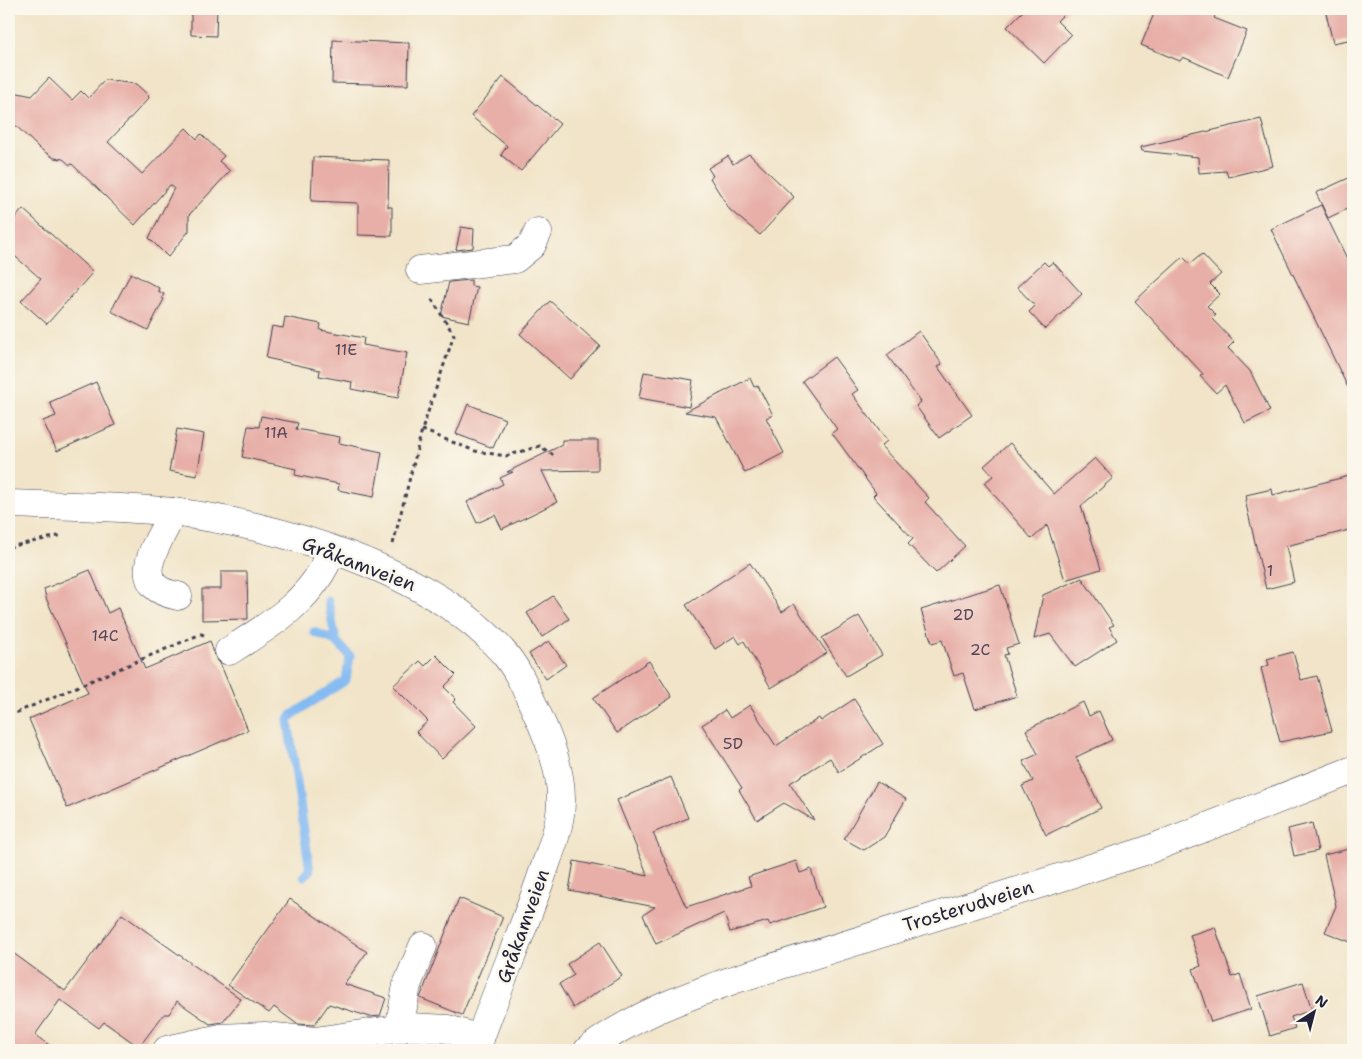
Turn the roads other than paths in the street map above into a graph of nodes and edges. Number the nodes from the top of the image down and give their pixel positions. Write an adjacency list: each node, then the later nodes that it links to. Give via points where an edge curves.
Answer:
1 (538, 232): 2 (street, via 532,245 515,259)
2 (420, 270)
3 (9, 504): 4 (street, Gråkamveien)
4 (172, 512): 5 (street, Gråkamveien, via 271,532); 6 (street, via 147,573 157,590)
5 (332, 550): 7 (street, via 320,578 288,611); 11 (street, Gråkamveien, via 416,584 449,604 504,653 524,683 560,783 561,801 550,853)
6 (178, 596)
7 (232, 648)
8 (1353, 770): 13 (street, Trosterudveien, via 1145,851 675,1001 634,1020)
9 (423, 946): 10 (street, via 407,985)
10 (405, 1035): 11 (street, via 448,1029); 12 (street, via 315,1042 265,1036 221,1038)
11 (478, 1045)
12 (167, 1050)
13 (588, 1050)

